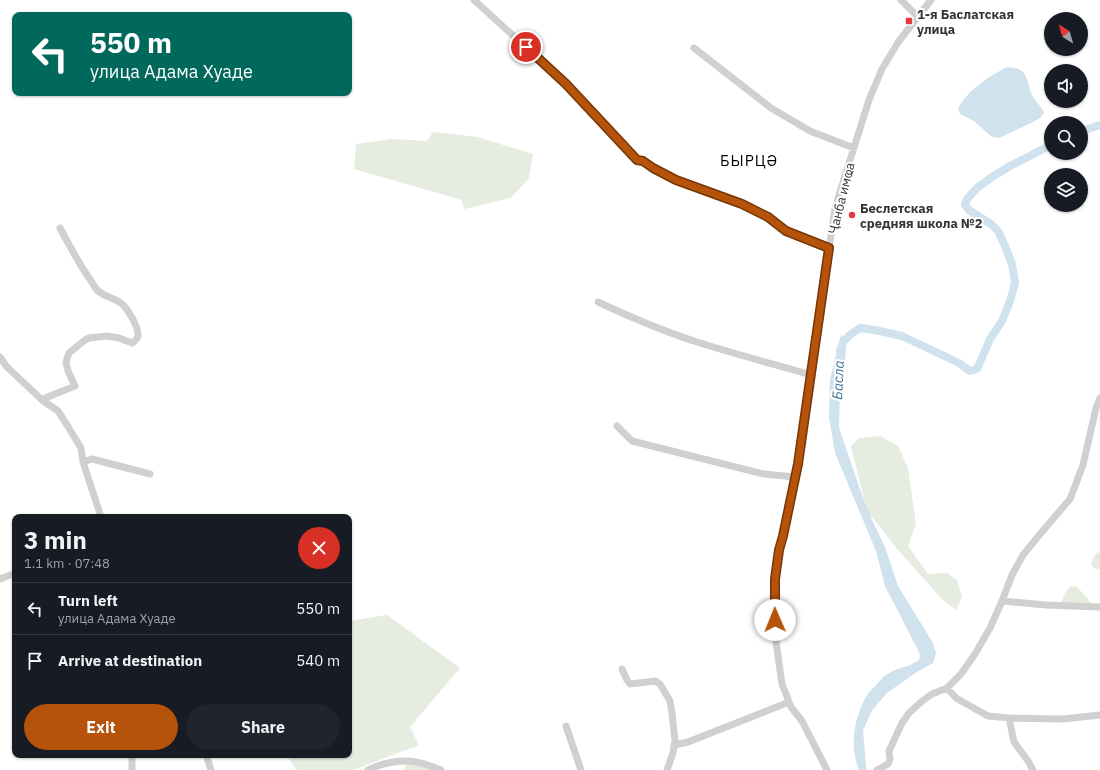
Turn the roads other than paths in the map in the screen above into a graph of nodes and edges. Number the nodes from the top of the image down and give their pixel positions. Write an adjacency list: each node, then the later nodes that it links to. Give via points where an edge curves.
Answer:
1 (474, 0): 8 (street, via 547,65 637,160 676,180 742,204 768,217 786,231)
2 (901, 0): 4 (street)
3 (931, 0): 4 (street, Ҷанба имҩа)
4 (918, 17): 6 (street, Ҷанба имҩа, via 882,69)
5 (694, 48): 6 (street, via 771,108 810,131)
6 (854, 148): 8 (street, Ҷанба имҩа, via 835,210)
7 (60, 228): 13 (street, via 98,291 121,303 127,310 138,337 132,343 106,336 85,340 67,358 67,367 75,386)
8 (829, 248): 11 (street, Ҷанба имҩа)
9 (598, 302): 11 (street, via 695,341)
10 (0, 357): 13 (street)
11 (811, 375): 17 (street, Ҷанба имҩа)
12 (1100, 398): 21 (street, via 1083,465 1070,499 1023,555)
13 (42, 400): 15 (street, via 58,411 67,424 81,448)
14 (617, 426): 17 (street, via 632,441 764,474)
15 (83, 462): 16 (street, via 92,459); 18 (street)
16 (150, 474)
17 (795, 477): 25 (street, Ҷанба имҩа, via 775,579 779,672)
18 (100, 514)
19 (10, 575): 20 (street)
20 (0, 579)
21 (1002, 601): 22 (street); 24 (street, via 975,654)
22 (1100, 607)
23 (622, 669): 29 (street, via 630,684 655,681 660,684 670,701)
24 (947, 688): 27 (street, via 956,698 988,716); 39 (street, via 932,694 909,713 895,737 888,764)
25 (789, 702): 29 (street, via 688,742); 38 (street, Ҷанба имҩа, via 802,721)
26 (1100, 715): 27 (street, via 1063,719)
27 (1009, 718): 40 (street, via 1014,742)
28 (566, 726): 36 (street)
29 (674, 745): 37 (street)
30 (132, 758): 32 (street)
31 (207, 758): 33 (street)
32 (132, 770)
33 (211, 770)
34 (368, 770): 35 (street, via 401,761 417,762)
35 (440, 770)
36 (582, 770)
37 (667, 770)
38 (826, 770)
39 (877, 770)
40 (1033, 770)

